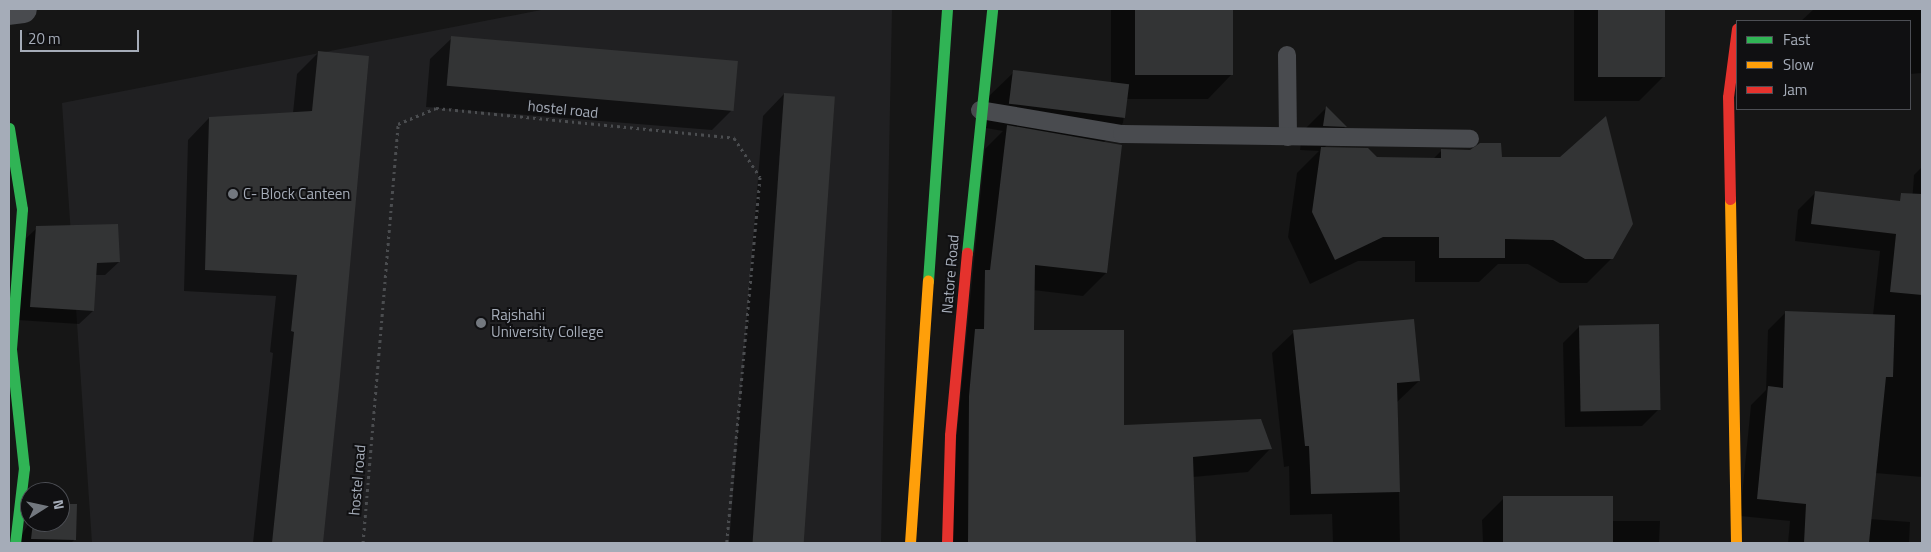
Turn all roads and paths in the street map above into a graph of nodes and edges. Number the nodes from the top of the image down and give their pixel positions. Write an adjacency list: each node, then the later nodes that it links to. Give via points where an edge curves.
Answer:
1 (23, 9): 4 (street)
2 (947, 9): 14 (main road)
3 (992, 9): 7 (main road, Natore Road)
4 (9, 12)
5 (1736, 37): 16 (main road, via 1728,97)
6 (1287, 55): 9 (lane)
7 (980, 110): 9 (lane, via 1122,134); 15 (main road, Natore Road, via 950,436)
8 (9, 128): 11 (main road, via 22,209 11,349 24,468)
9 (1288, 137): 10 (lane)
10 (1470, 139)
11 (15, 543)
12 (363, 543): 13 (path, hostel road, via 398,124 436,108 734,138 760,177)
13 (726, 543)
14 (910, 543)
15 (947, 543)
16 (1736, 543)

